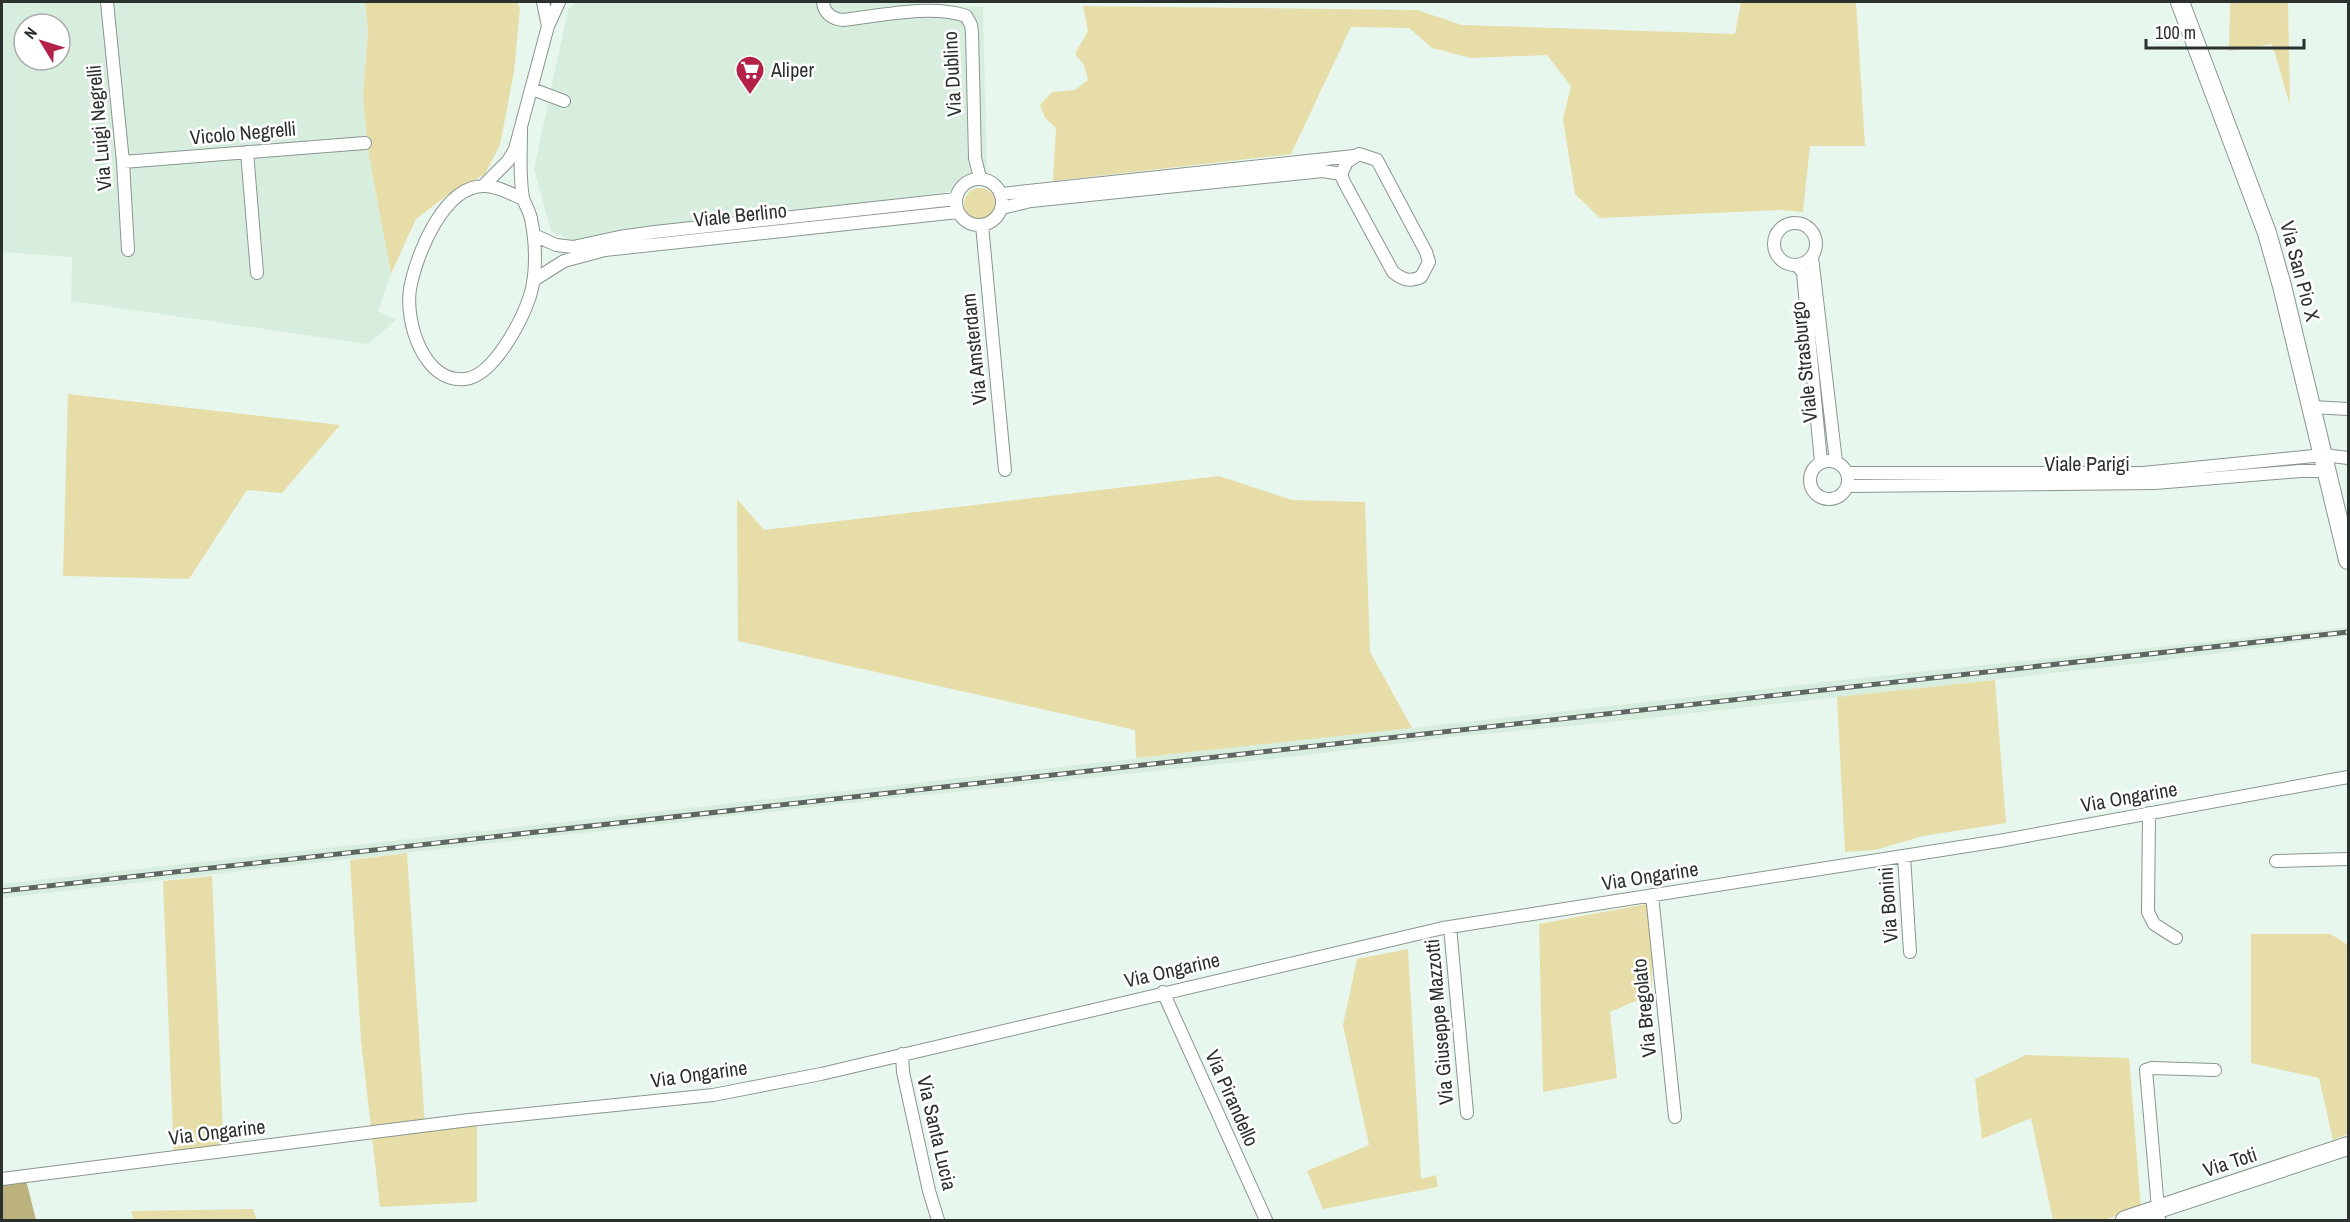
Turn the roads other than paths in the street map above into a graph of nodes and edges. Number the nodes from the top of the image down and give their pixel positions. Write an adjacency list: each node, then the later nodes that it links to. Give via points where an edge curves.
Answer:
1 (107, 2): 13 (street, Via Luigi Negrelli)
2 (543, 2): 6 (street)
3 (559, 2): 6 (street)
4 (823, 2): 15 (street, Via Dublino, via 828,15 836,20 926,11 966,16 972,33 975,158)
5 (2180, 2): 28 (street, Via San Pio X, via 2267,233)
6 (548, 26): 7 (street)
7 (532, 89): 8 (street); 9 (street)
8 (564, 101)
9 (521, 130): 16 (street, via 508,161); 18 (street)
10 (365, 142): 11 (street, Vicolo Negrelli)
11 (247, 152): 13 (street, Vicolo Negrelli); 26 (street)
12 (1354, 156): 14 (street); 14 (street, via 1368,156 1381,167 1426,252 1429,262 1421,277 1401,279 1388,266); 17 (street)
13 (123, 162): 23 (street, Via Luigi Negrelli)
14 (1341, 174): 20 (street, via 1323,171 1031,201)
15 (980, 178): 17 (street, via 993,183); 19 (street, via 966,182 959,190)
16 (484, 185): 18 (street); 27 (street, via 462,193 442,212 420,252 409,297 412,327 421,351 449,377 466,379 483,370 519,324)
17 (1001, 194): 20 (street)
18 (524, 199): 22 (street)
19 (957, 206): 21 (street, via 968,223); 22 (street, Viale Berlino, via 655,232 573,247); 27 (street, Viale Berlino, via 605,250 564,261)
20 (1002, 208): 21 (street, via 994,219)
21 (982, 225): 34 (street, Via Amsterdam)
22 (534, 236): 27 (street)
23 (128, 250)
24 (1812, 257): 25 (street); 25 (street, Viale Strasburgo, via 1816,246 1808,228 1795,224 1782,228 1775,238 1776,254 1785,263); 32 (street, Viale Strasburgo)
25 (1797, 265): 31 (street, Viale Strasburgo, via 1803,273)
26 (257, 273)
27 (534, 280)
28 (2312, 407): 29 (street); 33 (street, Via San Pio X)
29 (2349, 409)
30 (2349, 458): 33 (street, Viale Parigi)
31 (1821, 462): 32 (street); 35 (street, Viale Parigi, via 1811,474 1814,492 1831,499 1841,495)
32 (1836, 462): 35 (street, via 1841,464)
33 (2325, 463): 35 (street, Viale Parigi, via 2300,471 2155,483); 36 (street, Via San Pio X)
34 (1005, 470)
35 (1847, 480)
36 (2349, 560)
37 (2349, 777): 38 (street, Via Ongarine)
38 (2149, 813): 39 (street, Via Ongarine); 44 (street, via 2148,912 2154,924)
39 (1904, 856): 42 (street, Via Ongarine); 45 (street, Via Bonini)
40 (2349, 859): 41 (street)
41 (2276, 861)
42 (1652, 895): 43 (street, Via Ongarine); 50 (street, Via Bregolato)
43 (1450, 927): 46 (street, Via Ongarine); 49 (street, Via Giuseppe Mazzotti)
44 (2176, 938)
45 (1910, 952)
46 (1163, 992): 47 (street, Via Ongarine); 55 (street, Via Pirandello)
47 (902, 1054): 52 (street, Via Ongarine, via 713,1095 469,1120); 54 (street, Via Santa Lucia, via 926,1180)
48 (2215, 1070): 53 (street, via 2146,1071)
49 (1467, 1113)
50 (1676, 1117)
51 (2349, 1146): 53 (street, Via Toti)
52 (2, 1179)
53 (2158, 1215): 56 (street, Via Toti)
54 (938, 1221)
55 (1266, 1221)
56 (2125, 1221)

